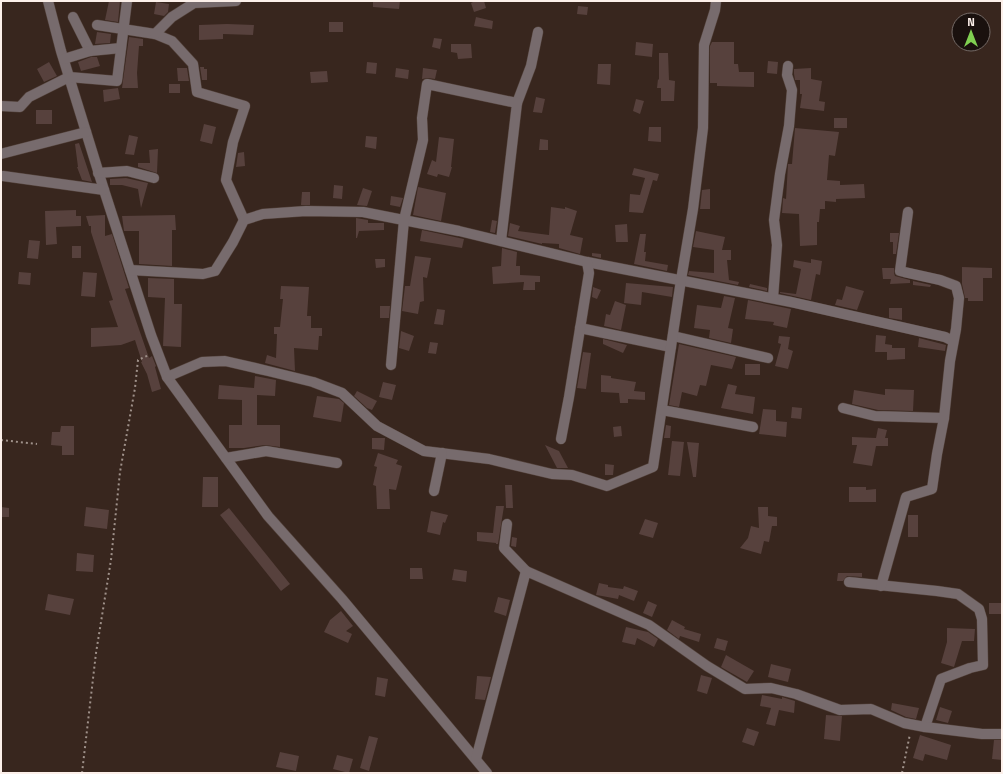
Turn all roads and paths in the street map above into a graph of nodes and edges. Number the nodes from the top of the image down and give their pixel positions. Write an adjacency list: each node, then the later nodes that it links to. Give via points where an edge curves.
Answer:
1 (48, 1): 12 (street)
2 (127, 1): 7 (street)
3 (236, 1): 9 (street, via 194,3 172,17)
4 (716, 1): 29 (street, via 704,45 702,128 693,209)
5 (73, 17): 11 (street)
6 (97, 25): 7 (street)
7 (124, 30): 9 (street); 10 (street)
8 (538, 32): 15 (street, via 531,66)
9 (155, 34): 24 (street, via 172,41 193,64 197,92 245,106 233,142 226,180)
10 (121, 48): 11 (street); 14 (street, via 117,81)
11 (90, 51): 12 (street)
12 (63, 55): 14 (street)
13 (788, 66): 30 (street, via 787,75 792,90 774,220 777,246)
14 (69, 77): 16 (street, via 29,97 20,107); 17 (street)
15 (517, 103): 25 (street, via 427,84 422,118 423,140); 26 (street)
16 (1, 106)
17 (86, 132): 18 (street); 19 (street)
18 (1, 154)
19 (98, 172): 21 (street, via 127,171); 22 (street)
20 (3, 176): 22 (street)
21 (154, 178)
22 (104, 190): 28 (street)
23 (908, 212): 33 (street, via 900,270 956,286 959,298)
24 (244, 220): 25 (street, via 263,214 306,211 363,212); 28 (street, via 234,242 215,271 203,274)
25 (404, 220): 26 (street); 37 (street)
26 (501, 241): 27 (street)
27 (587, 262): 29 (street); 31 (street, via 589,273)
28 (130, 270): 35 (street)
29 (681, 280): 30 (street); 32 (street)
30 (773, 298): 33 (street, via 945,337)
31 (580, 328): 34 (street); 43 (street)
32 (673, 336): 34 (street); 36 (street)
33 (953, 341): 41 (street)
34 (671, 347): 40 (street)
35 (157, 352): 38 (street); 58 (path, via 138,360 120,472 111,560 96,653)
36 (768, 358)
37 (391, 365)
38 (166, 376): 46 (street, via 202,362 224,361 313,382 342,393 377,426 424,451); 47 (street)
39 (844, 408): 41 (street, via 875,416)
40 (662, 410): 42 (street); 46 (street, via 653,467 607,486 572,475 552,474 489,459)
41 (944, 418): 53 (street, via 932,489 906,497)
42 (753, 428)
43 (561, 439)
44 (1, 440): 45 (path)
45 (37, 444)
46 (442, 453): 49 (street)
47 (226, 458): 48 (street, via 266,451); 57 (street, via 268,516 342,599)
48 (337, 463)
49 (434, 491)
50 (507, 524): 51 (street, via 504,548)
51 (526, 571): 54 (street, via 649,625 745,689 771,688 840,710 871,710); 57 (street)
52 (849, 582): 53 (street)
53 (881, 586): 55 (street, via 958,594 978,609 982,619 983,665 941,679)
54 (912, 724): 55 (street); 60 (path)
55 (926, 727): 56 (street)
56 (1002, 734)
57 (476, 759): 59 (street)
58 (82, 773)
59 (487, 773)
60 (902, 773)

